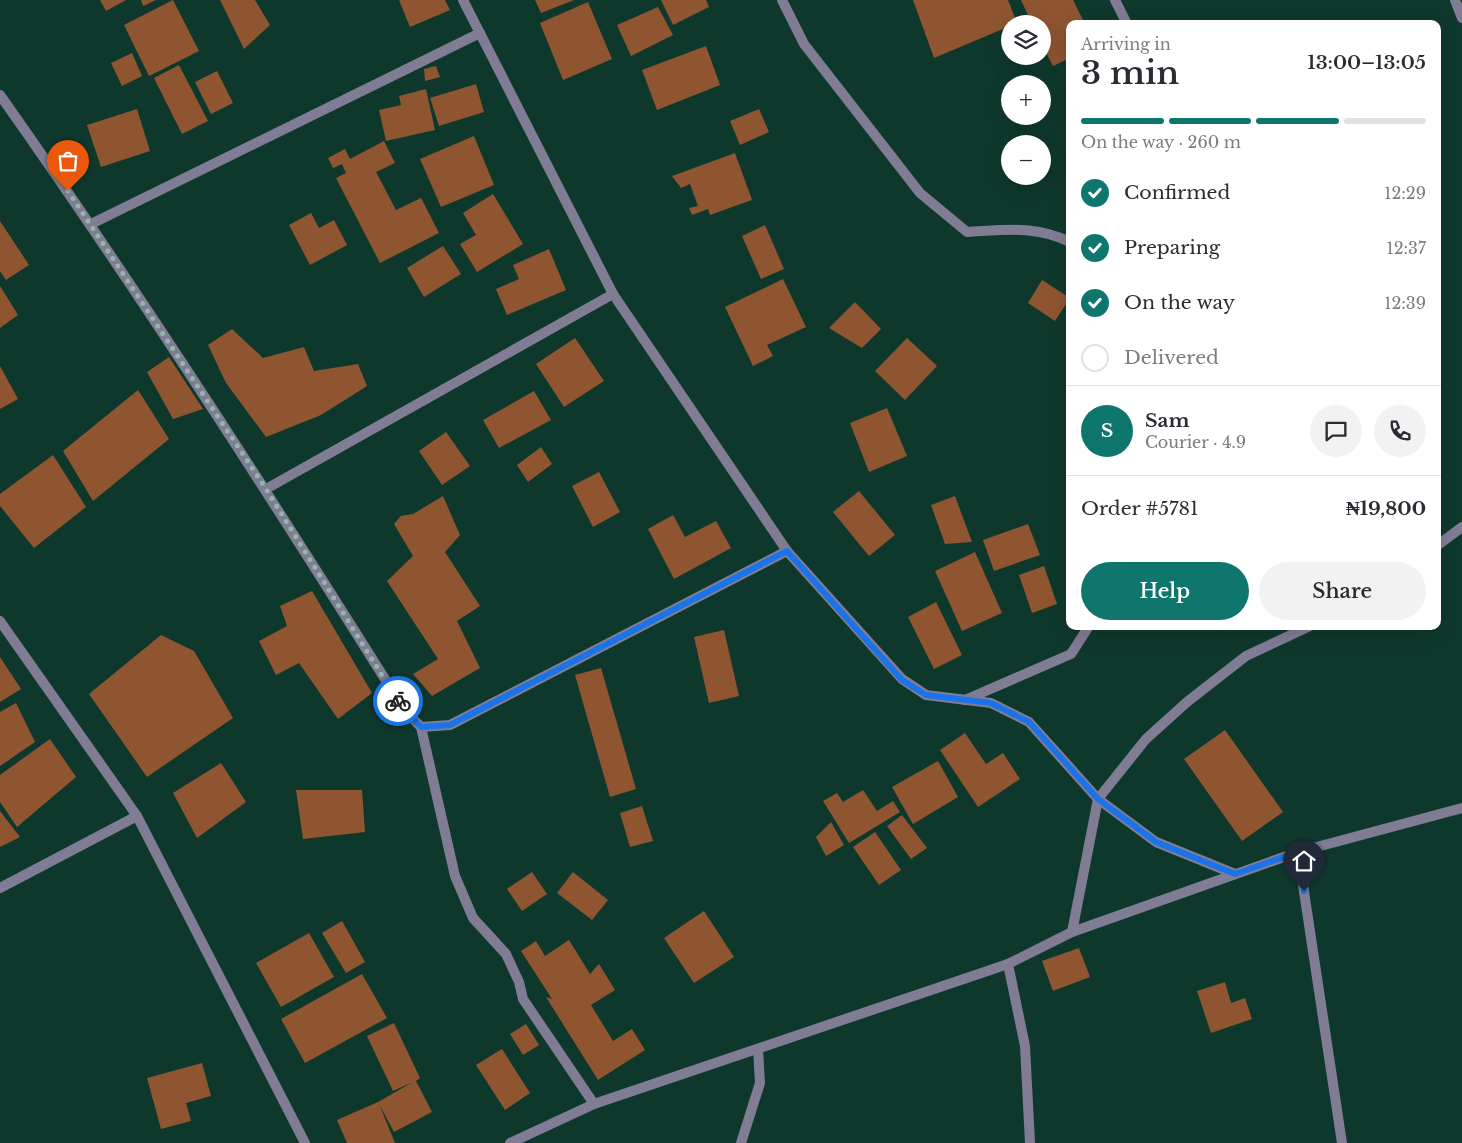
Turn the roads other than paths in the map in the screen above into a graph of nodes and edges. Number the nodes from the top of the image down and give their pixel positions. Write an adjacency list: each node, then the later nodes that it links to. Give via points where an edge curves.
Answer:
1 (463, 0): 7 (street)
2 (782, 0): 10 (street, via 804,44 920,193 967,232 1020,229 1051,233)
3 (1115, 0): 6 (street)
4 (1455, 0): 5 (street)
5 (1462, 18)
6 (1125, 20)
7 (480, 33): 9 (street); 11 (street)
8 (0, 95): 9 (street)
9 (91, 224): 12 (street)
10 (1066, 240)
11 (613, 294): 12 (street); 15 (street)
12 (266, 489): 20 (street, via 405,711)
13 (1462, 527): 14 (street)
14 (1441, 543)
15 (787, 551): 19 (street, via 902,680 926,695); 20 (street, via 450,725)
16 (0, 621): 23 (street)
17 (1086, 630): 19 (street, via 1071,654)
18 (1301, 630): 21 (street, via 1246,656 1187,702 1146,739)
19 (964, 700): 21 (street, via 991,703 1029,722)
20 (421, 727): 30 (street, via 455,876 473,918 506,954 523,999)
21 (1098, 799): 25 (street, via 1156,842); 27 (street)
22 (1462, 808): 24 (street)
23 (137, 816): 26 (street); 31 (street)
24 (1298, 852): 25 (street); 35 (street)
25 (1235, 874): 27 (street)
26 (0, 888)
27 (1072, 932): 28 (street)
28 (1008, 964): 29 (street); 34 (street, via 1025,1046)
29 (758, 1049): 30 (street); 33 (street, via 760,1083)
30 (594, 1104): 32 (street)
31 (305, 1143)
32 (510, 1143)
33 (741, 1143)
34 (1030, 1143)
35 (1342, 1143)

